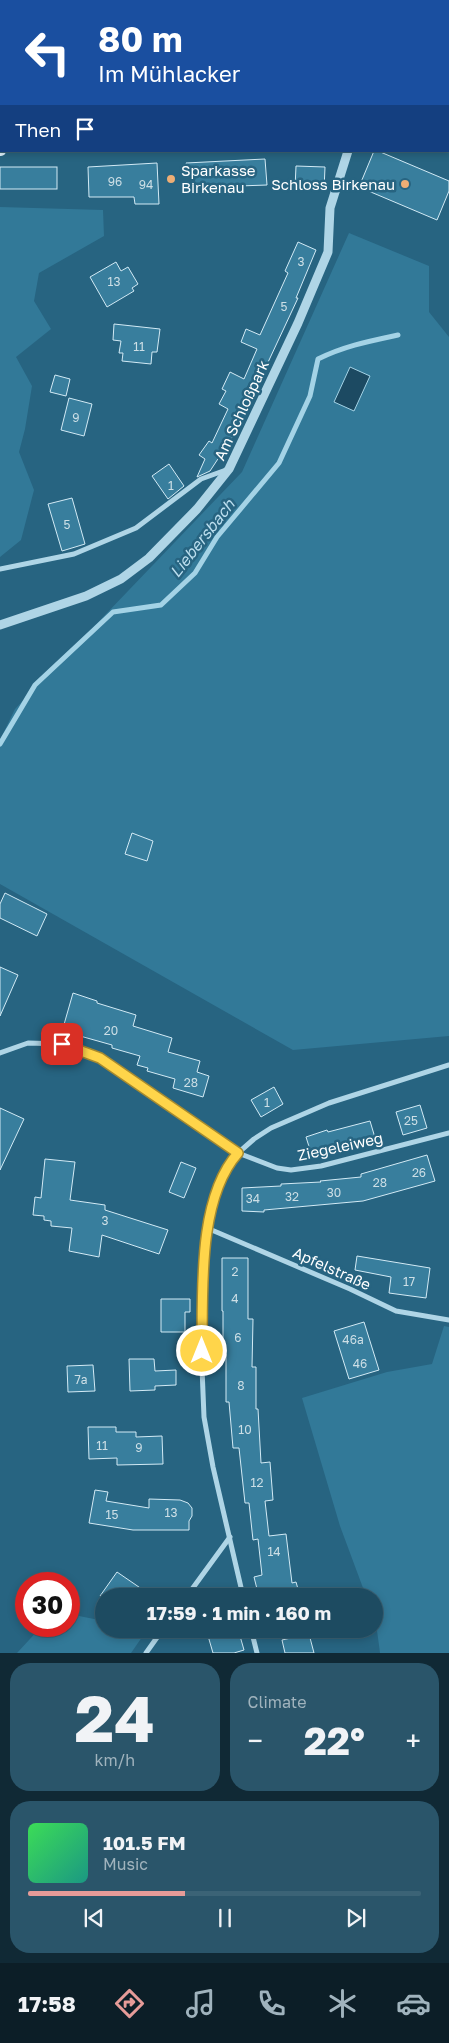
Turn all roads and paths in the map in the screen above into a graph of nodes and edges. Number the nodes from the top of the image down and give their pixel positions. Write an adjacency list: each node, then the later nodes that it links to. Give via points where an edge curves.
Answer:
1 (348, 152): 2 (street, Am Schloßpark, via 330,208 328,252)
2 (229, 470): 3 (street, via 200,479 136,528 74,554); 4 (street, Am Schloßpark, via 149,558 121,579 86,596)
3 (0, 569)
4 (0, 625)
5 (0, 1053): 8 (street, Ziegeleiweg, via 28,1043 62,1044 100,1058)
6 (449, 1066): 8 (street, via 329,1103 271,1128)
7 (449, 1133): 8 (street, Ziegeleiweg, via 321,1166 291,1170 264,1165)
8 (238, 1153): 9 (street, via 223,1174)
9 (208, 1228): 10 (street, Apfelstraße, via 396,1311); 11 (street, via 203,1265 204,1417)
10 (449, 1320)
11 (230, 1536): 12 (street); 13 (street)
12 (193, 1588)
13 (241, 1588)
14 (157, 1638): 16 (street)
15 (253, 1638): 17 (street)
16 (146, 1653)
17 (257, 1653)

